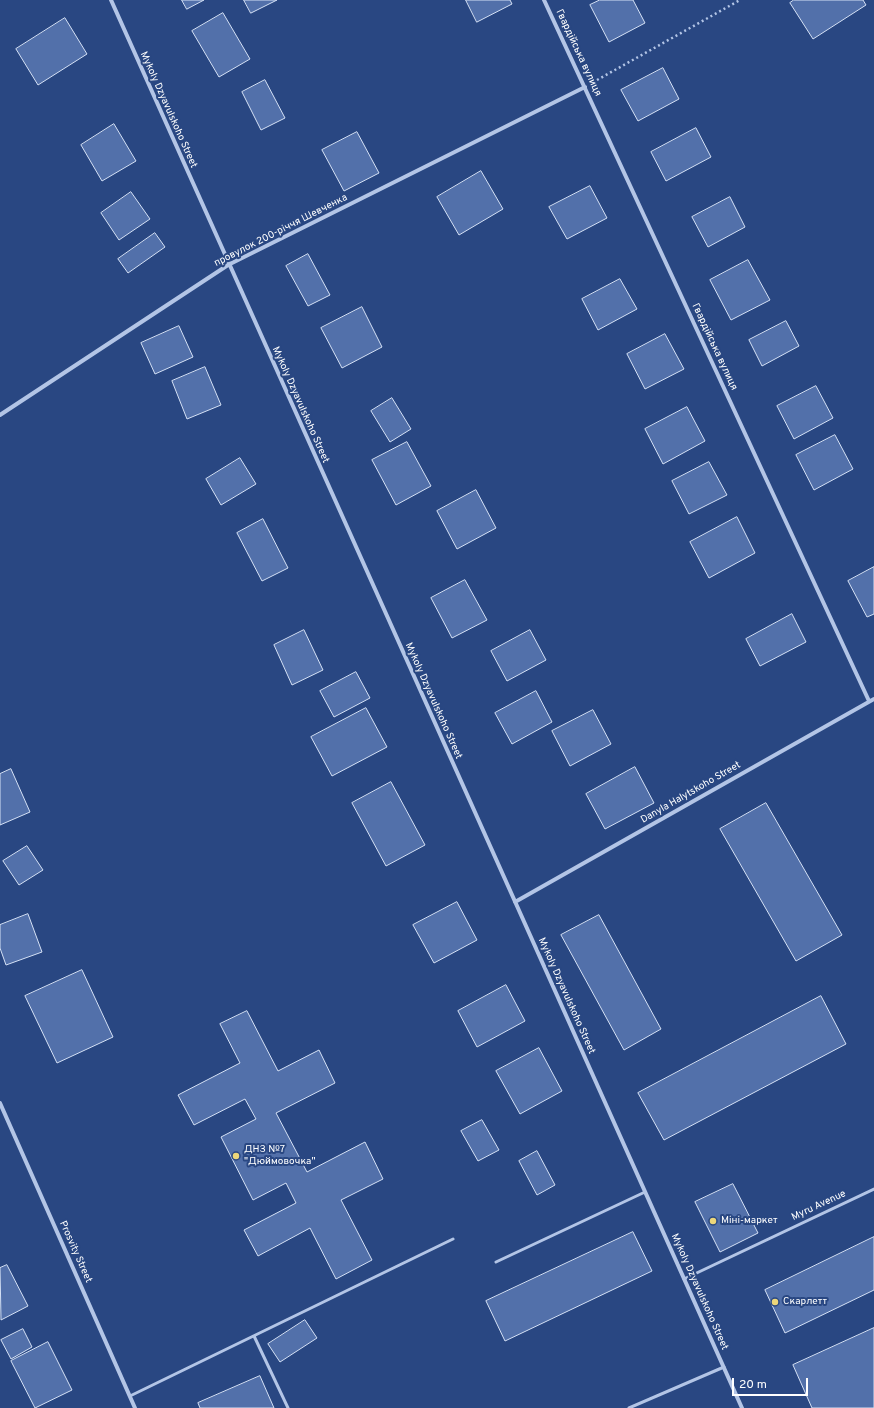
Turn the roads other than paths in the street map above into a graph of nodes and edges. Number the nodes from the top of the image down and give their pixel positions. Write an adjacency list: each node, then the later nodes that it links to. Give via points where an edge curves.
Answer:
1 (111, 0): 4 (street, Mykoly Dzyavulskoho Street)
2 (544, 0): 3 (street, Гвардійська вулиця)
3 (585, 87): 4 (street, провулок 200-річчя Шевченка); 7 (street, Гвардійська вулиця)
4 (228, 265): 5 (street, провулок 200-річчя Шевченка); 8 (street, Mykoly Dzyavulskoho Street)
5 (0, 415)
6 (874, 699): 7 (street, Danyla Halytskoho Street)
7 (869, 701): 8 (street, Danyla Halytskoho Street)
8 (515, 902): 11 (street, Mykoly Dzyavulskoho Street)
9 (0, 1103): 17 (street, Prosvity Street)
10 (874, 1189): 14 (lane, Myru Avenue)
11 (645, 1192): 13 (lane); 14 (street, Mykoly Dzyavulskoho Street)
12 (453, 1239): 15 (lane)
13 (496, 1262)
14 (684, 1279): 16 (street, Mykoly Dzyavulskoho Street)
15 (254, 1336): 17 (lane); 19 (lane)
16 (724, 1367): 20 (lane); 21 (street, Mykoly Dzyavulskoho Street)
17 (130, 1396): 18 (street, Prosvity Street)
18 (135, 1408)
19 (288, 1408)
20 (629, 1408)
21 (742, 1408)

